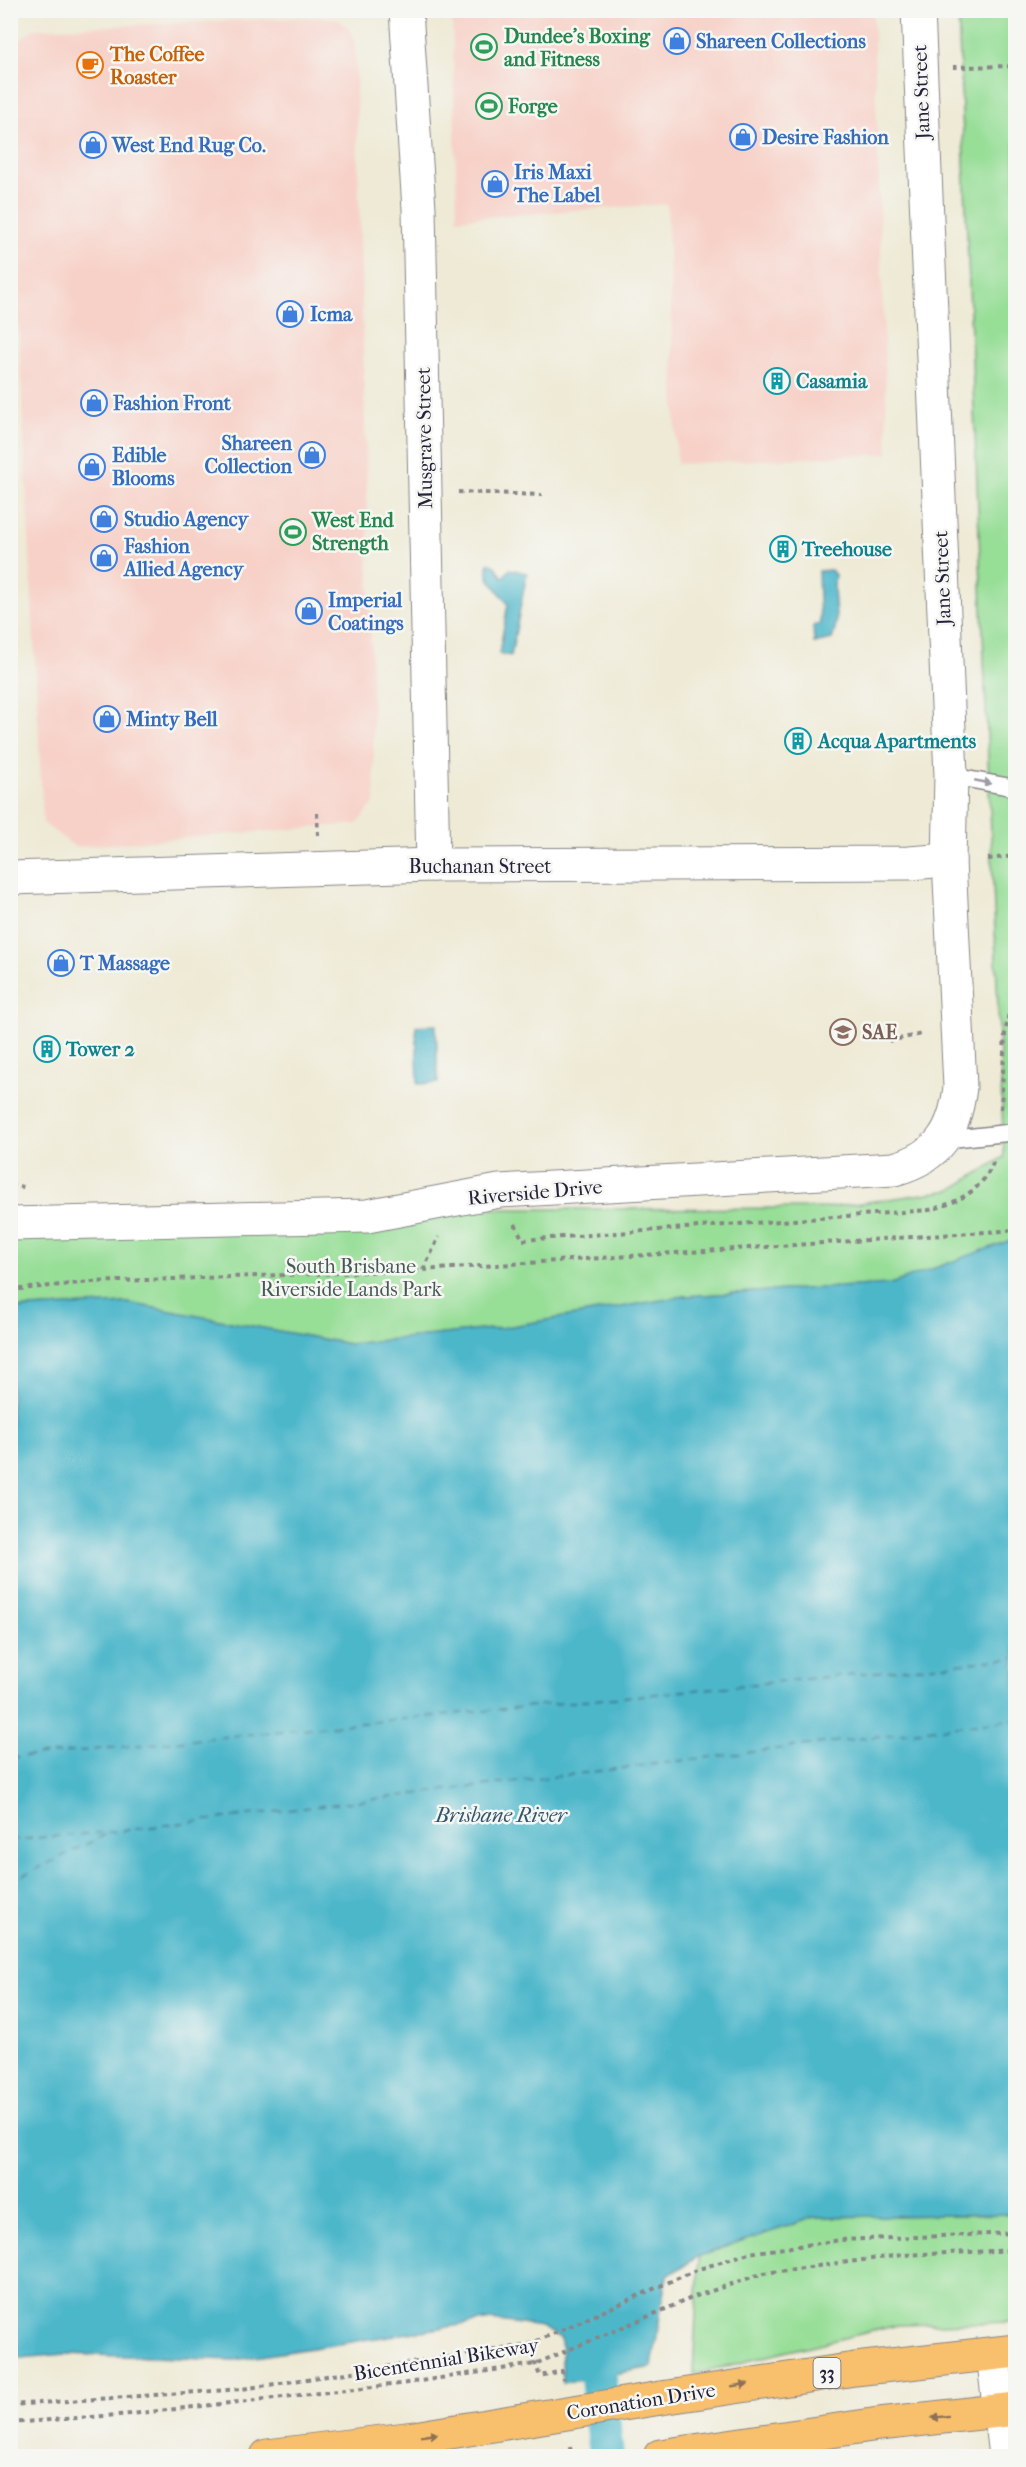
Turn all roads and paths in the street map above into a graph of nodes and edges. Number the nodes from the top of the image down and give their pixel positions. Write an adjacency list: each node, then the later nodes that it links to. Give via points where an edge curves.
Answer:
1 (406, 10): 14 (street, Musgrave Street, via 419,209)
2 (918, 10): 7 (street, Jane Street)
3 (1016, 66): 4 (path)
4 (950, 67)
5 (457, 492): 6 (path)
6 (542, 495)
7 (951, 776): 8 (lane, one-way to 8); 13 (street, Jane Street)
8 (1016, 788)
9 (317, 813): 10 (path)
10 (318, 839)
11 (1016, 856): 12 (path)
12 (988, 859)
13 (949, 860): 14 (street, Buchanan Street); 19 (street, Jane Street, via 960,1087 957,1114)
14 (433, 866): 15 (street, Buchanan Street)
15 (10, 878)
16 (922, 1034): 17 (path)
17 (889, 1041)
18 (1016, 1132): 19 (lane)
19 (942, 1140): 20 (street, Riverside Drive, via 912,1165 894,1169 498,1191 367,1216)
20 (10, 1224)
21 (1016, 1230): 22 (path, via 423,1270 91,1282)
22 (10, 1290)
23 (1016, 2233): 25 (path, via 841,2240 749,2253 696,2270)
24 (1016, 2250): 27 (path, Bicentennial Bikeway, via 902,2255 764,2273 694,2297)
25 (528, 2344): 27 (path); 29 (path, via 242,2389)
26 (1004, 2352): 30 (street); 32 (highway, Coronation Drive / 33, one-way to 26, bridge, via 855,2369)
27 (535, 2364): 28 (path, via 540,2376); 31 (path, Bicentennial Bikeway, via 400,2384 131,2414)
28 (562, 2371)
29 (10, 2405)
30 (1007, 2410): 33 (highway, one-way to 33, via 879,2424); 34 (street)
31 (10, 2423)
32 (267, 2457)
33 (660, 2457)
34 (1005, 2457)

